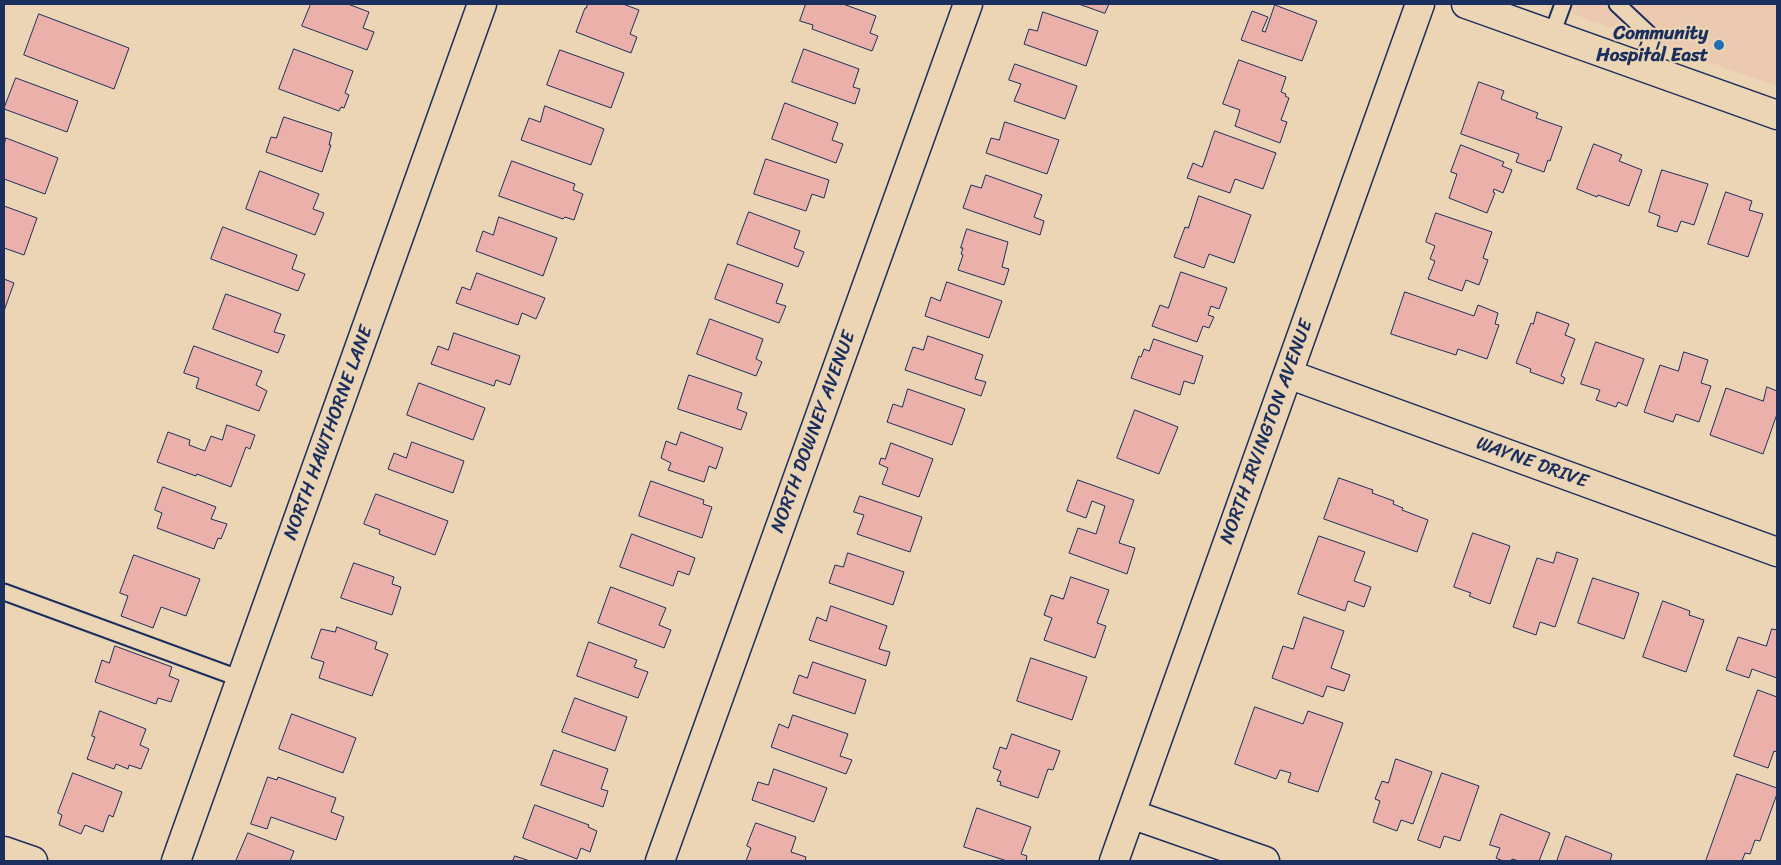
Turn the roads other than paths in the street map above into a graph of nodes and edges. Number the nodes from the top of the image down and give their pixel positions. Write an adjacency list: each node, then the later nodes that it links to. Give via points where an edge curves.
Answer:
1 (482, 4): 13 (street, NORTH HAWTHORNE LANE)
2 (968, 4): 18 (street, NORTH DOWNEY AVENUE)
3 (1420, 4): 10 (street, NORTH IRVINGTON AVENUE)
4 (1466, 4): 7 (street)
5 (1563, 4): 7 (lane)
6 (1617, 4): 8 (lane, via 1652,38)
7 (1552, 34): 8 (street)
8 (1642, 66): 9 (street)
9 (1777, 115)
10 (1288, 374): 11 (street, WAYNE DRIVE); 14 (street, NORTH IRVINGTON AVENUE)
11 (1777, 552)
12 (4, 592): 13 (lane)
13 (241, 679): 17 (street, NORTH HAWTHORNE LANE)
14 (1131, 814): 19 (street, NORTH IRVINGTON AVENUE); 20 (street)
15 (4, 851): 16 (street)
16 (33, 861)
17 (176, 861)
18 (660, 861)
19 (1114, 861)
20 (1265, 861)

